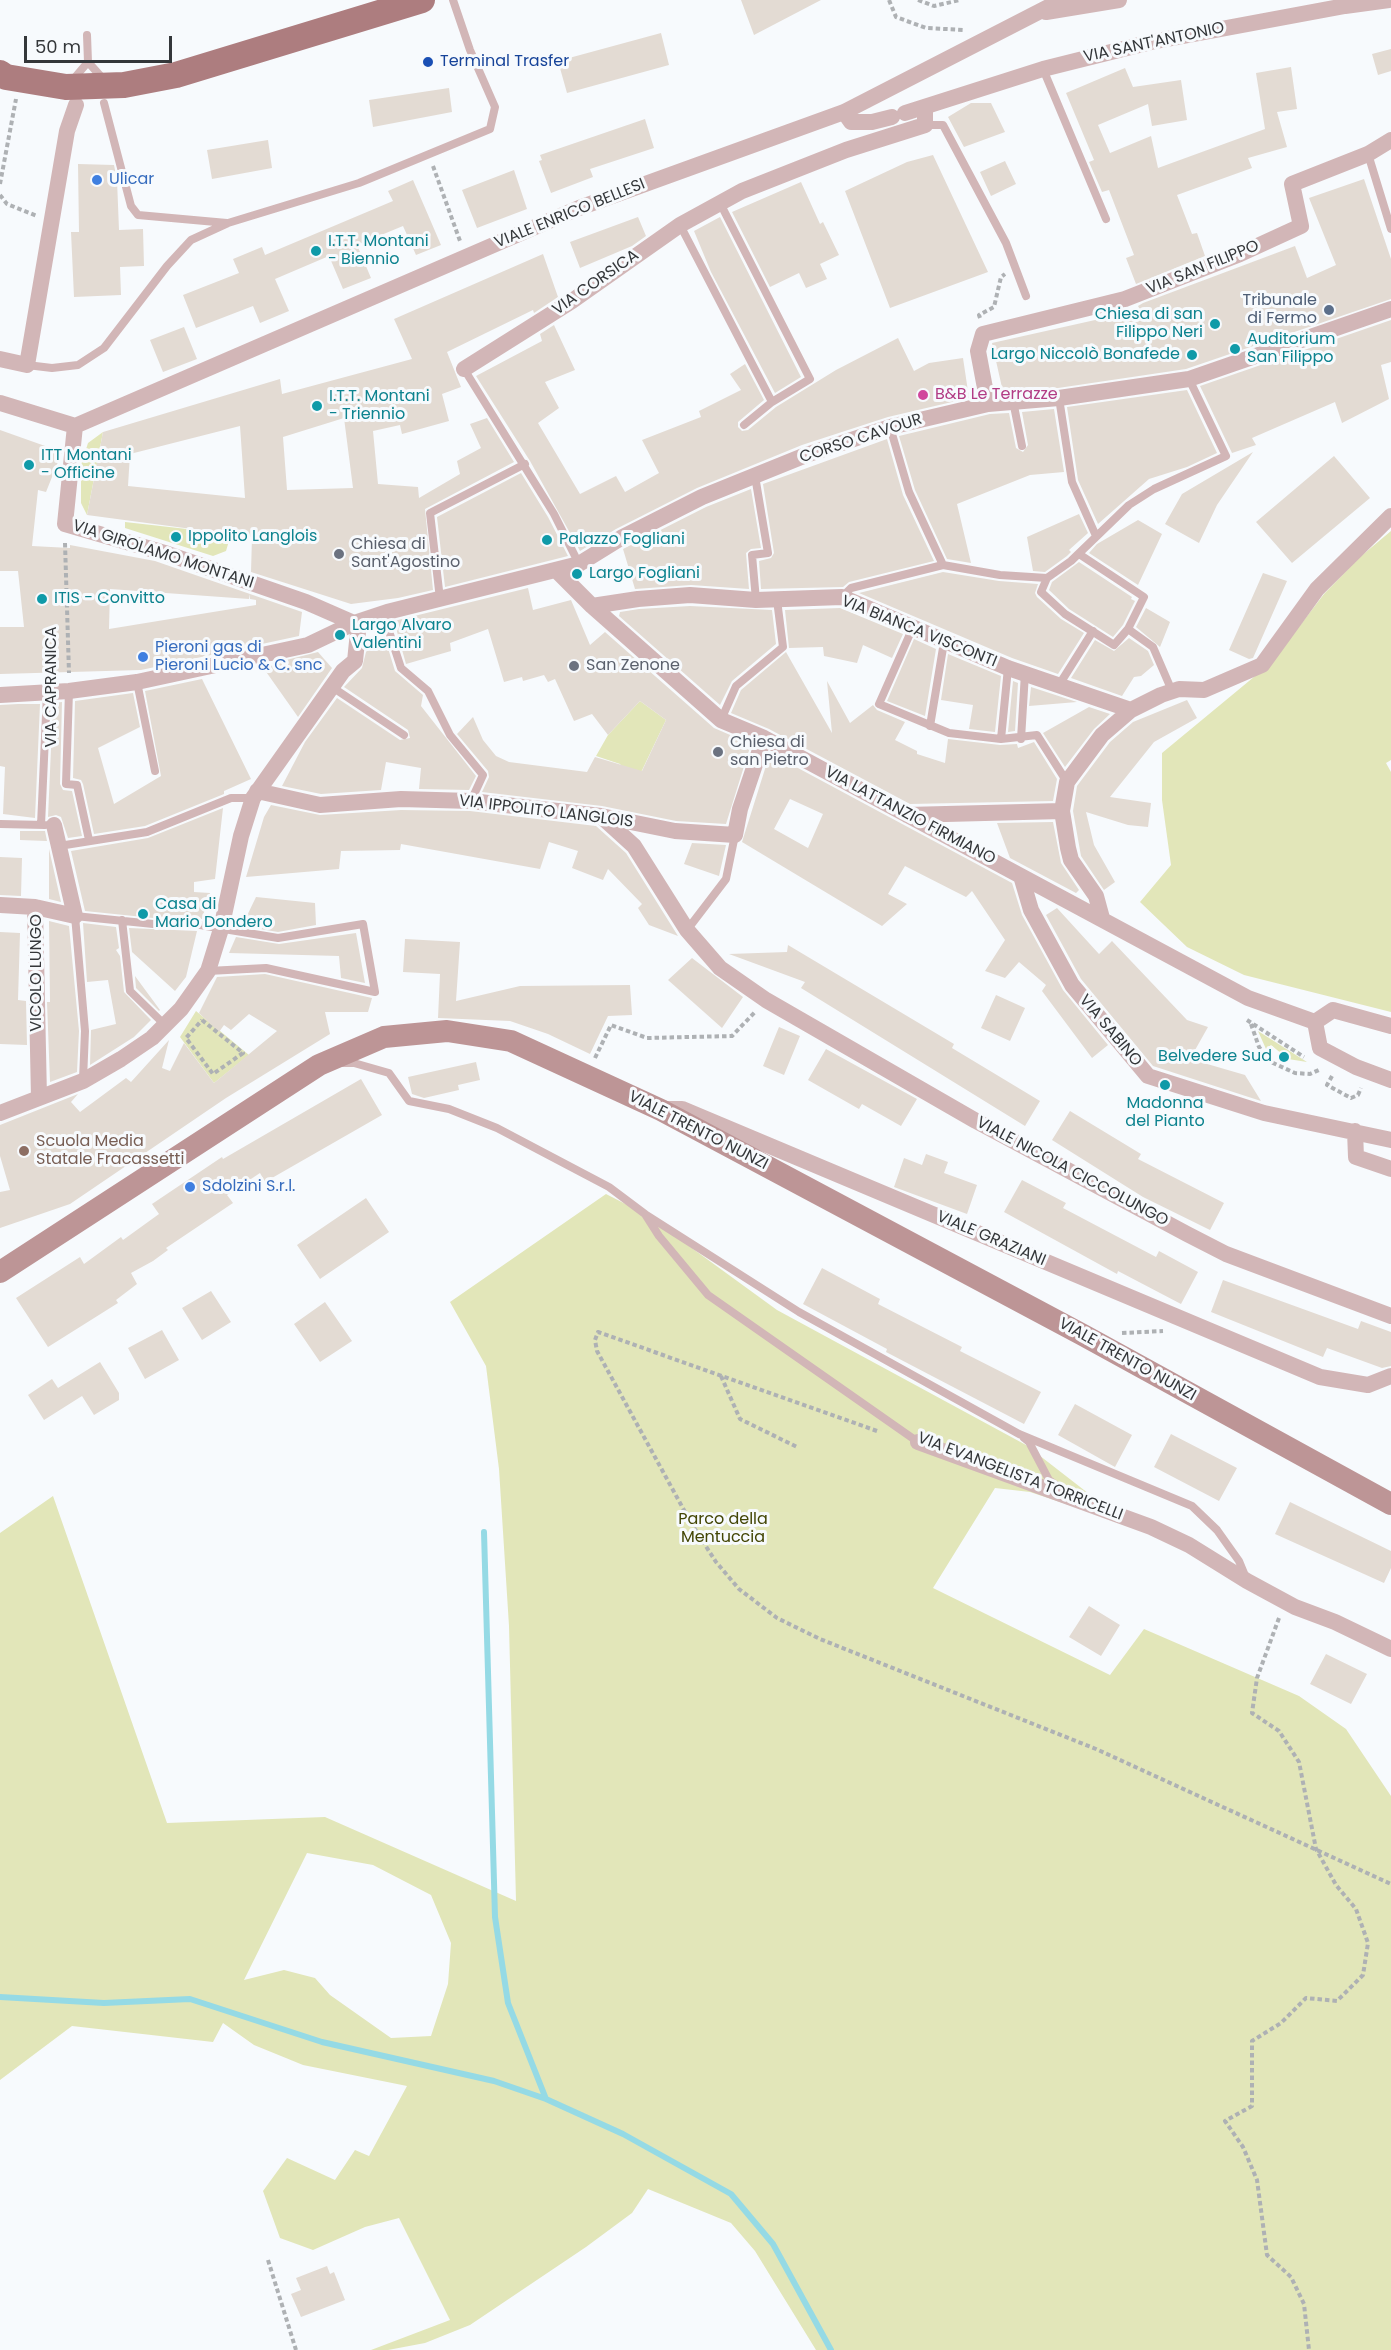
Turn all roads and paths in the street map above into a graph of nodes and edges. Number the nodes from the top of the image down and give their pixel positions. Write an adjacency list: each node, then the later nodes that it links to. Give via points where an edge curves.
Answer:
1 (422, 0): 16 (main road)
2 (453, 0): 23 (lane, via 495,107 490,129)
3 (889, 0): 11 (path, via 896,17 926,28 968,30)
4 (918, 0): 5 (path, via 934,6)
5 (960, 0)
6 (1062, 0): 9 (street, VIALE ENRICO BELLESI)
7 (1119, 0): 9 (street)
8 (1389, 0): 13 (street, VIA SANT'ANTONIO, via 1173,38)
9 (1040, 12): 11 (street, VIALE ENRICO BELLESI)
10 (87, 35): 12 (lane)
11 (976, 44): 20 (street, VIALE ENRICO BELLESI)
12 (88, 62): 16 (lane); 17 (lane)
13 (1043, 69): 19 (street, VIA SANT'ANTONIO); 28 (lane)
14 (0, 73): 17 (main road)
15 (0, 82): 17 (main road, via 38,101)
16 (107, 95): 17 (main road); 30 (lane, via 131,206 138,215)
17 (71, 96): 29 (street)
18 (15, 104): 25 (path)
19 (925, 108): 20 (street, VIA SANT'ANTONIO, via 872,122 851,122); 21 (street)
20 (844, 112): 33 (street, VIALE ENRICO BELLESI, via 579,208)
21 (925, 125): 27 (street, VIA CORSICA, via 825,158); 34 (lane, via 943,125 1001,233)
22 (1391, 140): 24 (street)
23 (428, 153): 30 (lane, via 408,165 359,183); 33 (path)
24 (1368, 154): 32 (lane); 37 (street, VIA SAN FILIPPO, via 1292,184 1301,226 1125,299)
25 (0, 184)
26 (0, 195): 29 (path, via 7,204)
27 (720, 203): 31 (street, VIA CORSICA); 44 (lane, via 810,379)
28 (1106, 219)
29 (52, 222): 39 (street)
30 (228, 223): 39 (lane, via 191,240 104,348 78,364 52,368)
31 (680, 225): 40 (street, VIA CORSICA, via 572,301); 44 (lane)
32 (1391, 229)
33 (465, 256): 48 (street, VIALE ENRICO BELLESI)
34 (1016, 270): 35 (lane); 37 (path, via 1001,277 994,307 979,315)
35 (1026, 296)
36 (1391, 309): 41 (street, CORSO CAVOUR)
37 (983, 334): 46 (street, via 978,351)
38 (0, 359): 39 (street)
39 (27, 364)
40 (464, 369): 51 (lane, VIA CORSICA)
41 (1189, 379): 42 (street, CORSO CAVOUR); 55 (lane, via 1226,456 1154,489 1129,505)
42 (1059, 398): 43 (street, CORSO CAVOUR); 55 (lane, via 1072,482)
43 (1013, 400): 46 (street, CORSO CAVOUR); 50 (lane)
44 (772, 402): 47 (lane)
45 (0, 403): 48 (street)
46 (988, 404): 49 (street, CORSO CAVOUR)
47 (744, 425)
48 (75, 426): 54 (street, VIA GIROLAMO MONTANI)
49 (890, 427): 52 (street, CORSO CAVOUR); 58 (lane, via 909,492)
50 (1022, 446)
51 (525, 464): 57 (lane, VIA CORSICA); 62 (lane, via 430,513)
52 (755, 476): 57 (street, CORSO CAVOUR, via 692,502); 63 (lane, via 768,553 752,555)
53 (1391, 516): 78 (street, via 1317,589 1262,664 1204,690)
54 (64, 524): 67 (street, VIA GIROLAMO MONTANI, via 168,554); 77 (path, VIA CAPRANICA)
55 (1096, 536): 56 (lane)
56 (1079, 554): 60 (lane); 69 (lane, via 1144,597)
57 (579, 564): 59 (street, CORSO CAVOUR)
58 (943, 566): 60 (lane); 61 (lane, via 851,588)
59 (557, 571): 62 (street, CORSO CAVOUR); 65 (street, VIA LATTANZIO FIRMIANO)
60 (1047, 578): 70 (lane, via 1041,592 1065,614)
61 (842, 597): 64 (street, VIA BIANCA VISCONTI); 68 (street, VIA BIANCA VISCONTI)
62 (440, 599): 66 (street, CORSO CAVOUR)
63 (756, 600): 64 (street, VIA BIANCA VISCONTI); 65 (street, VIA BIANCA VISCONTI, via 690,595)
64 (777, 600): 82 (lane, via 783,647 736,686)
65 (592, 606): 82 (street, VIA LATTANZIO FIRMIANO)
66 (387, 612): 67 (street, CORSO CAVOUR); 91 (lane, via 401,668 428,691 450,735 483,775)
67 (354, 623): 74 (street, CORSO CAVOUR, via 308,645); 76 (street, via 358,632 355,661)
68 (913, 627): 71 (street, VIA BIANCA VISCONTI); 83 (lane, via 879,704)
69 (1128, 629): 70 (lane, via 1114,645); 78 (lane, via 1153,647)
70 (1093, 631): 75 (lane)
71 (944, 642): 72 (street, VIA BIANCA VISCONTI); 83 (lane)
72 (1008, 668): 73 (street, VIA BIANCA VISCONTI); 86 (lane)
73 (1025, 674): 75 (street, VIA BIANCA VISCONTI); 87 (lane)
74 (137, 682): 77 (street, CORSO CAVOUR); 88 (lane)
75 (1059, 685): 81 (street, VIA BIANCA VISCONTI)
76 (332, 687): 84 (lane); 90 (street)
77 (69, 691): 79 (street, CORSO CAVOUR); 98 (lane, VIA CAPRANICA, via 66,784 77,785)
78 (1172, 691): 81 (street)
79 (47, 693): 80 (street, CORSO CAVOUR); 96 (lane)
80 (0, 695)
81 (1131, 710): 89 (street, via 1102,735)
82 (721, 720): 85 (street, VIA LATTANZIO FIRMIANO)
83 (930, 726): 86 (lane, via 949,733)
84 (404, 735)
85 (764, 738): 93 (street, VIA LATTANZIO FIRMIANO); 97 (street)
86 (1001, 739): 87 (lane)
87 (1021, 739): 89 (lane, via 1037,735)
88 (155, 771)
89 (1067, 782): 92 (street)
90 (255, 795): 91 (street, VIA IPPOLITO LANGLOIS, via 320,805 401,799); 98 (lane, via 231,798 147,832); 106 (street, via 241,836)
91 (471, 801): 94 (street, VIA IPPOLITO LANGLOIS)
92 (1062, 812): 93 (street); 104 (street, via 1071,860 1096,896)
93 (905, 815): 100 (street, VIA LATTANZIO FIRMIANO)
94 (601, 816): 97 (street, VIA IPPOLITO LANGLOIS, via 675,831); 107 (street, VIALE NICOLA CICCOLUNGO, via 634,846)
95 (0, 824): 96 (lane)
96 (48, 825): 99 (street)
97 (735, 835): 107 (lane, via 726,879)
98 (89, 840): 99 (lane)
99 (58, 846): 103 (street)
100 (1021, 876): 104 (street, VIA LATTANZIO FIRMIANO); 125 (street, VIA SABINO, via 1031,910 1072,985 1148,1076 1264,1113)
101 (0, 905): 102 (street)
102 (35, 907): 103 (street, VICOLO LUNGO); 122 (street, VICOLO LUNGO)
103 (75, 916): 105 (lane); 120 (lane, via 85,1031)
104 (1102, 918): 110 (street, VIA LATTANZIO FIRMIANO, via 1248,998)
105 (122, 920): 106 (lane); 112 (lane, via 130,991)
106 (221, 929): 108 (street); 108 (lane, via 278,938 363,924 375,992 266,968)
107 (687, 930): 109 (street, VIALE NICOLA CICCOLUNGO, via 720,968)
108 (208, 970): 112 (street)
109 (766, 1000): 117 (path, via 732,1036 647,1038 611,1025); 130 (street, VIALE NICOLA CICCOLUNGO, via 976,1121 1226,1254)
110 (1315, 1022): 113 (street, via 1333,1010); 119 (street, via 1320,1048)
111 (1251, 1023): 116 (path, via 1258,1047 1271,1062 1295,1073 1310,1074)
112 (165, 1025): 120 (street, via 129,1054)
113 (1391, 1026)
114 (243, 1053): 114 (path, via 213,1074 186,1038 201,1020)
115 (319, 1065): 117 (main road, VIALE TRENTO NUNZI, via 384,1037 447,1031 511,1041); 128 (lane, VIA EVANGELISTA TORRICELLI, via 354,1063 389,1073 409,1101 449,1109 497,1128 609,1187); 129 (main road, VIALE TRENTO NUNZI)
116 (1322, 1069)
117 (586, 1075): 123 (main road, VIALE TRENTO NUNZI)
118 (1332, 1076): 121 (path, via 1328,1085 1351,1098)
119 (1391, 1080)
120 (83, 1081): 122 (street)
121 (1361, 1088)
122 (39, 1098): 124 (street)
123 (661, 1110): 134 (street, VIALE GRAZIANI, via 682,1109 1320,1377 1368,1385); 139 (main road, VIALE TRENTO NUNZI)
124 (0, 1113)
125 (1355, 1131): 126 (street, VIA SABINO); 127 (street, via 1356,1157)
126 (1391, 1140)
127 (1391, 1169)
128 (645, 1214): 136 (lane, VIA EVANGELISTA TORRICELLI, via 800,1312); 137 (lane, VIA EVANGELISTA TORRICELLI, via 708,1295)
129 (0, 1272)
130 (1391, 1316)
131 (1173, 1331): 132 (path)
132 (1116, 1333)
133 (721, 1376): 135 (path); 138 (path, via 740,1419); 144 (path, via 598,1332 597,1351 691,1523 739,1589 777,1618 820,1639 1096,1749)
134 (1391, 1376)
135 (885, 1433)
136 (1019, 1434): 140 (lane, via 1029,1442 1049,1480 1067,1494); 141 (lane, VIA EVANGELISTA TORRICELLI, via 1191,1506 1217,1530 1239,1561)
137 (918, 1442): 140 (street, VIA EVANGELISTA TORRICELLI)
138 (797, 1448)
139 (1391, 1504)
140 (1097, 1507): 141 (street, VIA EVANGELISTA TORRICELLI, via 1189,1545)
141 (1247, 1581): 142 (street, VIA EVANGELISTA TORRICELLI)
142 (1281, 1600): 143 (street, VIA EVANGELISTA TORRICELLI); 144 (path, via 1279,1618 1257,1678 1252,1713 1279,1731 1299,1762)
143 (1391, 1649)
144 (1316, 1849): 145 (path); 148 (path, via 1356,1909 1368,1943 1363,1975 1337,2001 1306,1998 1281,2024 1252,2041 1252,2106 1225,2121 1243,2147 1257,2180 1268,2255 1291,2277 1304,2304)
145 (1391, 1884)
146 (268, 2260): 147 (path)
147 (296, 2350)
148 (1309, 2350)

